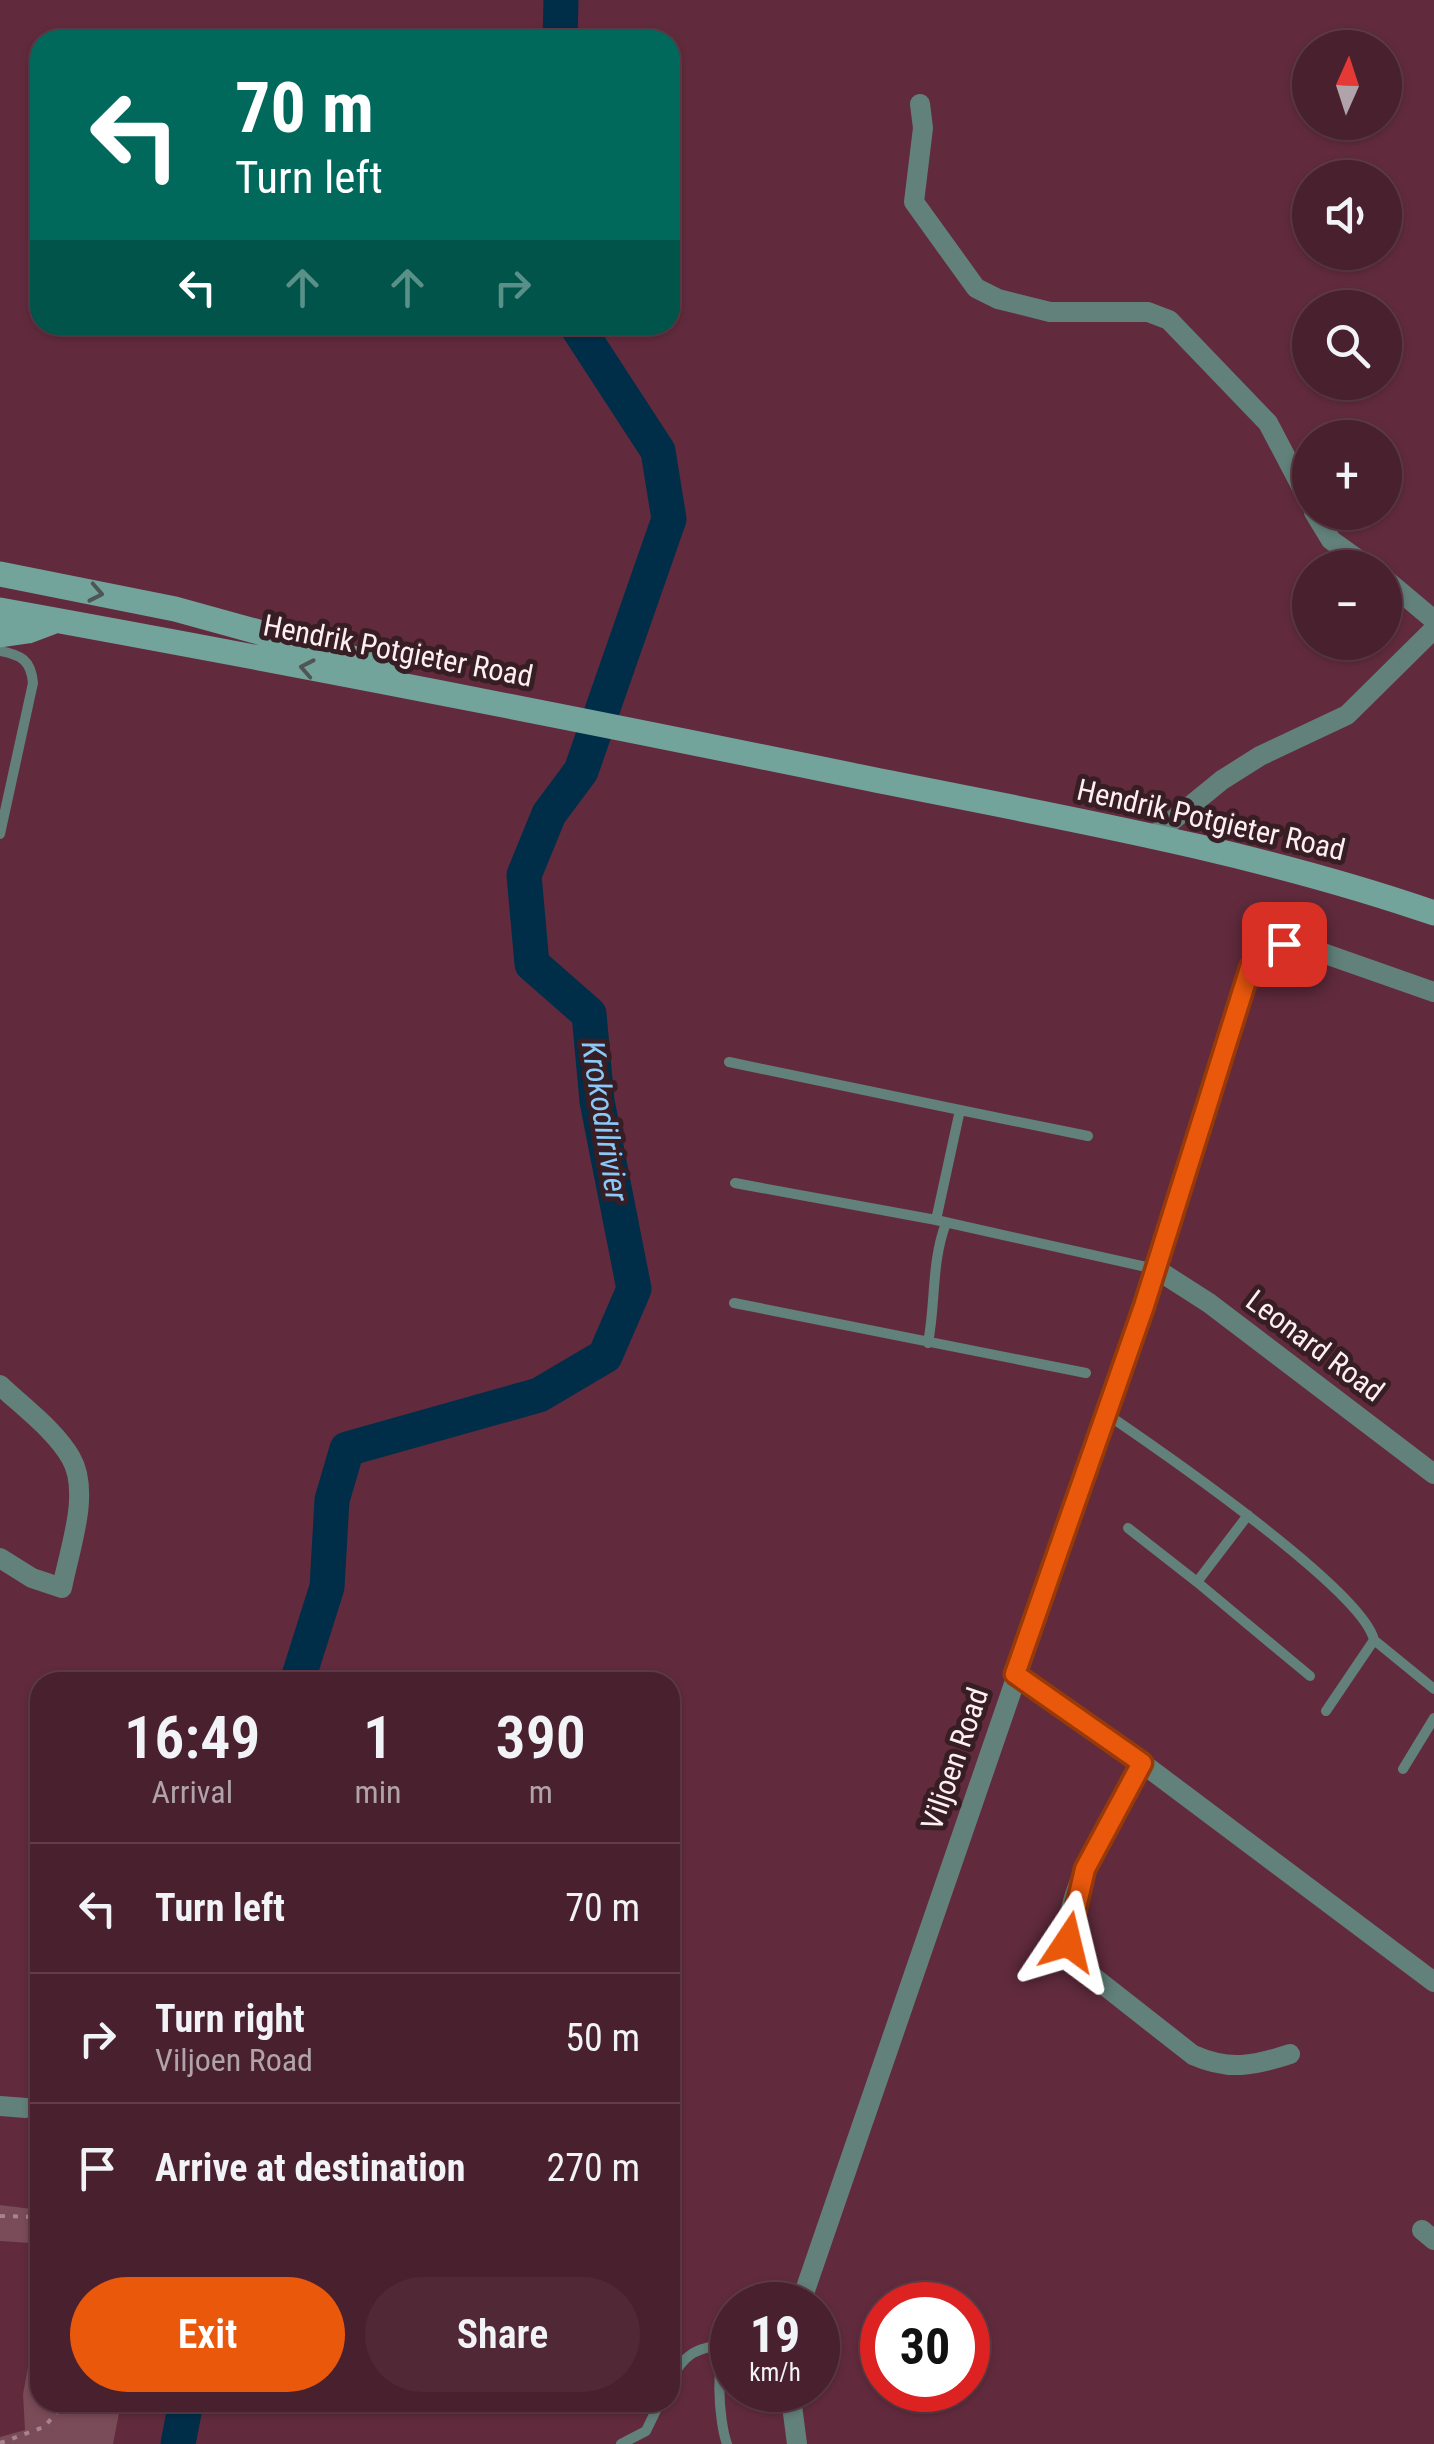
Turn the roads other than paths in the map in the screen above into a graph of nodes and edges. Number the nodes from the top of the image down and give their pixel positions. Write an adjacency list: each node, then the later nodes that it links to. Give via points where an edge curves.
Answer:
1 (920, 104): 2 (street, via 914,202 976,288 1026,309 1148,312 1169,320 1268,423)
2 (1292, 468)
3 (1326, 530): 4 (street)
4 (1346, 550)
5 (0, 574): 13 (main road, Hendrik Potgieter Road, one-way to 13, via 175,608)
6 (1402, 594): 8 (street)
7 (0, 610): 9 (main road, Hendrik Potgieter Road)
8 (1434, 620)
9 (57, 621): 11 (main road); 13 (main road, Hendrik Potgieter Road, one-way to 9)
10 (1434, 629): 15 (street, via 1347,715 1260,756)
11 (0, 635)
12 (0, 651): 14 (lane, via 20,655 33,683)
13 (550, 714): 15 (main road, Hendrik Potgieter Road)
14 (0, 834)
15 (1152, 836): 16 (main road, Hendrik Potgieter Road)
16 (1434, 913)
17 (1434, 992): 23 (street, Viljoen Road, via 1300,945 1262,951 1250,968)
18 (729, 1062): 19 (lane)
19 (960, 1110): 20 (lane); 22 (lane)
20 (1088, 1136)
21 (735, 1183): 22 (lane)
22 (941, 1222): 23 (lane); 25 (lane)
23 (1156, 1270): 28 (street, Viljoen Road); 29 (street, Leonard Road, via 1210,1303)
24 (734, 1303): 25 (lane)
25 (928, 1342): 26 (lane)
26 (1086, 1373)
27 (0, 1385): 32 (street, via 62,1445 79,1485 62,1588)
28 (1107, 1414): 30 (lane); 35 (street, Viljoen Road)
29 (1434, 1474)
30 (1248, 1515): 33 (lane); 34 (lane, via 1363,1617)
31 (1128, 1528): 33 (lane)
32 (0, 1558)
33 (1197, 1582): 36 (lane)
34 (1374, 1640): 37 (lane); 38 (lane)
35 (1015, 1674): 40 (street); 46 (street, Viljoen Road)
36 (1310, 1676)
37 (1434, 1689)
38 (1326, 1711)
39 (1434, 1718): 41 (lane)
40 (1142, 1763): 42 (street); 43 (street, via 1076,1894 1068,1942 1075,1958 1211,2064 1252,2067)
41 (1403, 1769)
42 (1434, 1982)
43 (1290, 2054)
44 (0, 2106): 45 (street)
45 (26, 2108)
46 (808, 2282)
47 (710, 2346): 48 (lane, via 685,2355)
48 (680, 2364)
49 (655, 2412): 52 (lane, via 646,2431)
50 (722, 2412): 53 (lane)
51 (793, 2412): 54 (street)
52 (621, 2444)
53 (726, 2444)
54 (797, 2444)

